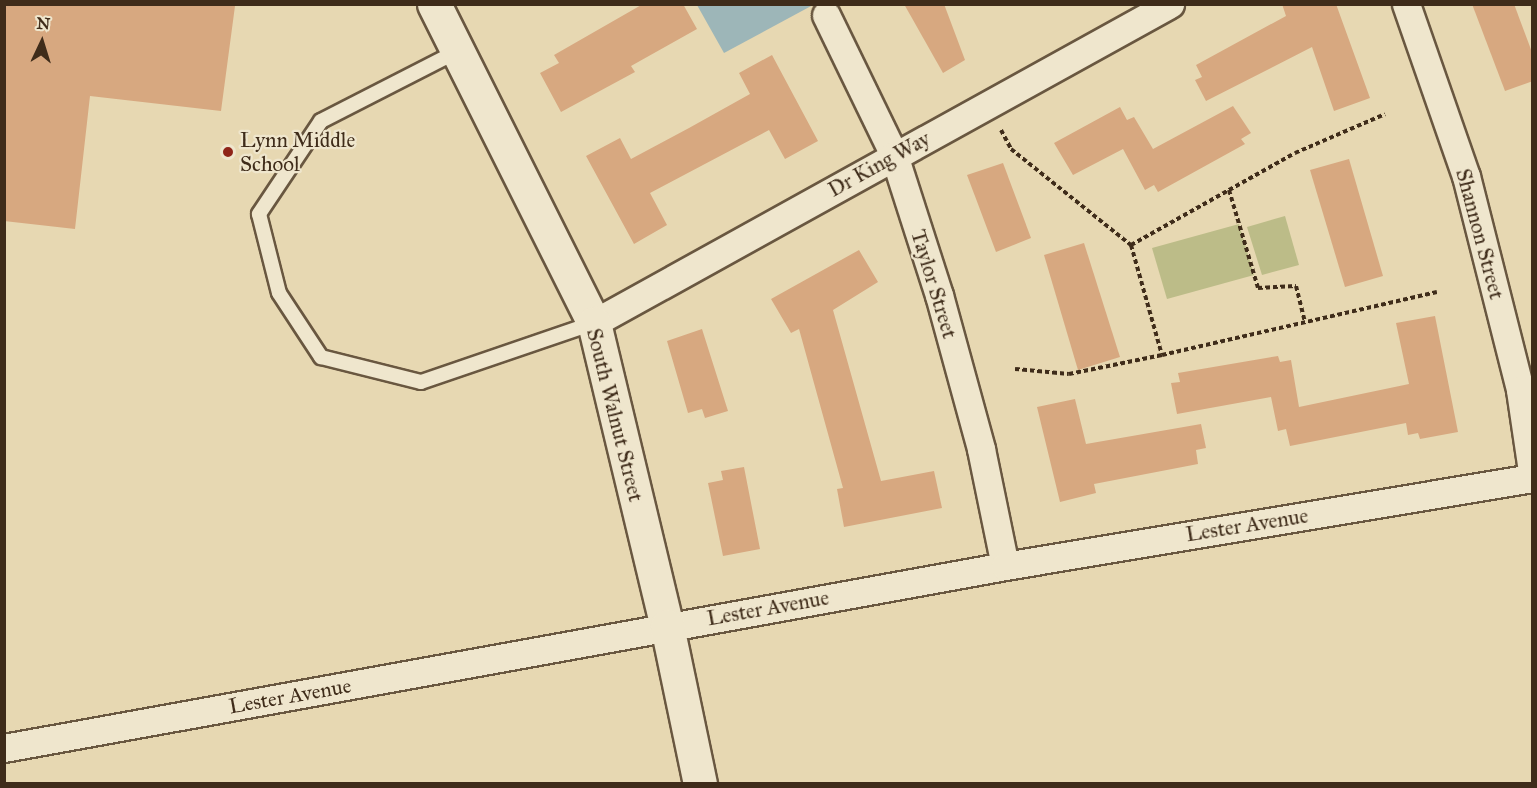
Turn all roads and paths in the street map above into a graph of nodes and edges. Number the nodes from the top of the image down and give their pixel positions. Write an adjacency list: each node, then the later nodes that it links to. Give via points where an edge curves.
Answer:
1 (1170, 4): 8 (street, Dr King Way)
2 (1406, 4): 16 (street, Shannon Street, via 1467,176 1520,390)
3 (436, 5): 5 (street, South Walnut Street)
4 (826, 15): 8 (street, Taylor Street)
5 (458, 51): 13 (street, South Walnut Street); 13 (lane, via 321,121 259,214 279,293 321,357 421,382)
6 (1385, 114): 9 (path, via 1295,153)
7 (1000, 130): 10 (path, via 1011,149)
8 (894, 155): 13 (street, Dr King Way); 18 (street, Taylor Street, via 939,295 978,438)
9 (1229, 190): 10 (path); 12 (path, via 1258,288 1296,286)
10 (1131, 245): 14 (path)
11 (1437, 292): 12 (path)
12 (1305, 322): 14 (path)
13 (592, 324): 19 (street, South Walnut Street)
14 (1162, 355): 15 (path, via 1069,374)
15 (1015, 369)
16 (1533, 471)
17 (1533, 478): 18 (street, Lester Avenue)
18 (1005, 566): 19 (street, Lester Avenue)
19 (667, 626): 20 (street, Lester Avenue); 21 (street, South Walnut Street)
20 (4, 748)
21 (700, 783)

